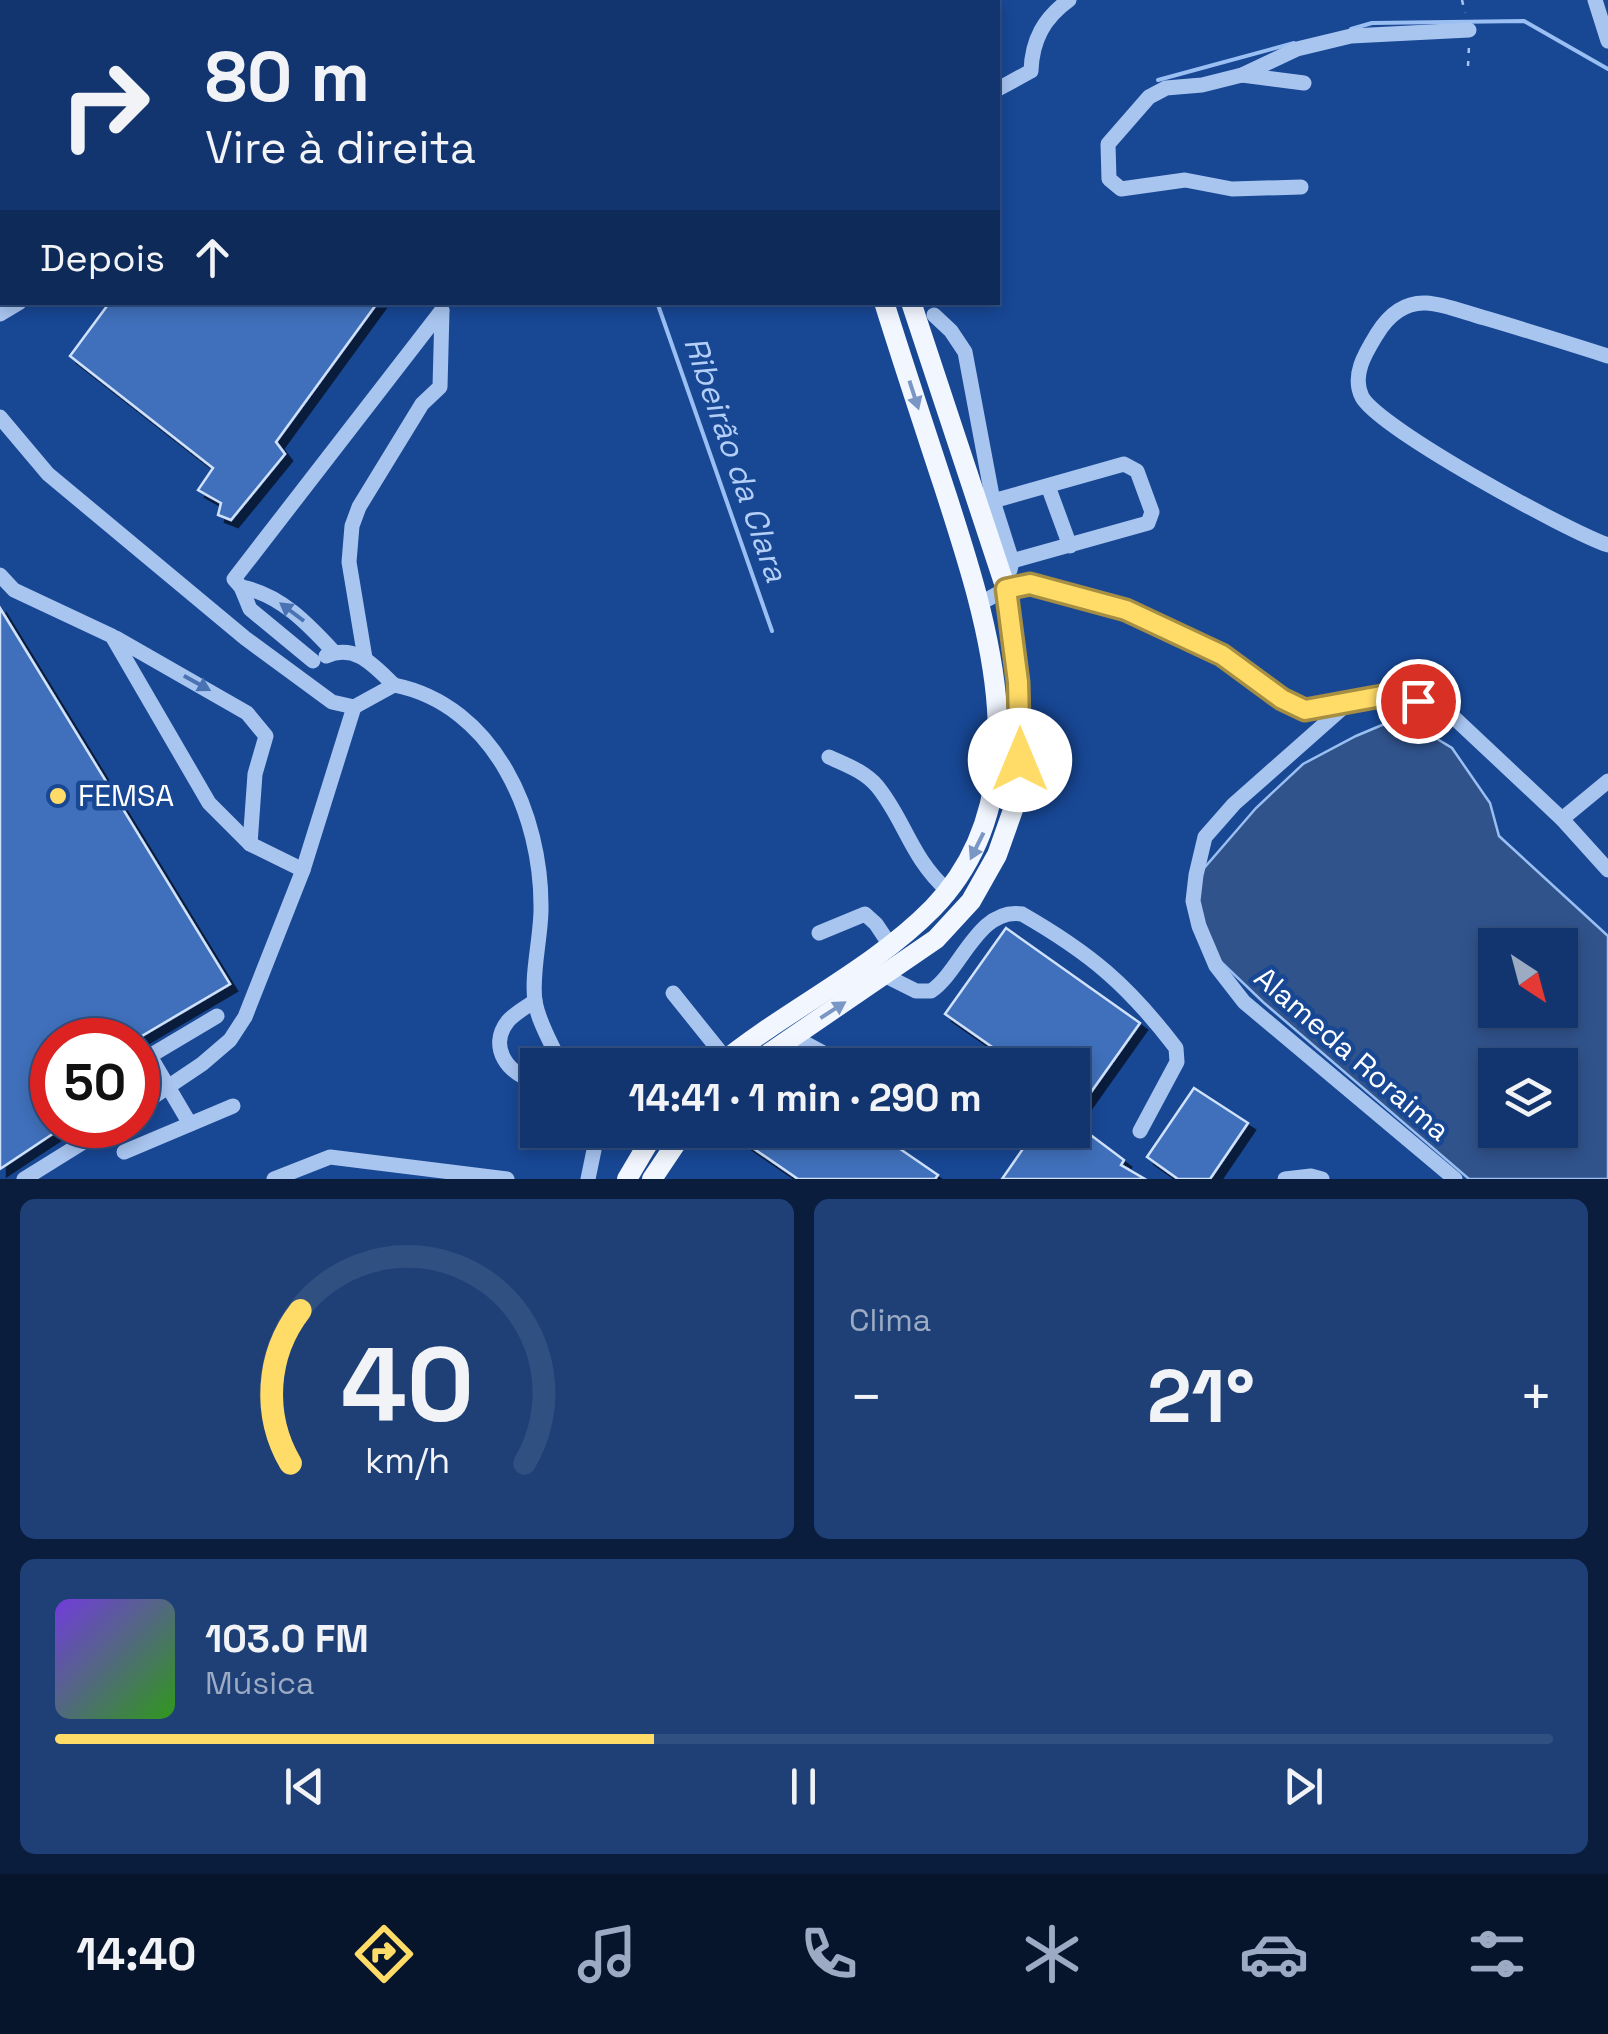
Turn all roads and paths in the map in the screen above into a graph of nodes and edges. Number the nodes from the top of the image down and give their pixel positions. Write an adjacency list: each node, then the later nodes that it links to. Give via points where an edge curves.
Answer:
1 (1070, 0): 8 (street, via 1039,32 1031,71)
2 (1595, 0): 4 (street)
3 (1469, 30): 5 (path); 6 (street, via 1351,36 1296,49)
4 (1608, 41)
5 (1468, 66)
6 (1242, 75): 7 (street); 9 (street, via 1149,97 1108,144 1109,179 1121,189 1185,180 1232,189)
7 (1304, 83)
8 (1000, 88)
9 (1302, 187)
10 (885, 305): 23 (main road, one-way to 23)
11 (912, 305): 22 (main road)
12 (934, 314): 16 (street, via 965,352)
13 (1608, 356): 17 (street, via 1427,303 1400,309 1358,368 1358,384 1384,419 1498,490)
14 (0, 417): 28 (street, via 48,474)
15 (1048, 486): 16 (street); 18 (street); 18 (street, via 1124,464 1137,470 1152,512 1148,523)
16 (993, 501): 19 (street)
17 (1608, 545)
18 (1070, 546): 19 (street)
19 (1012, 560): 22 (street)
20 (0, 575): 24 (street, via 14,590)
21 (242, 587): 25 (street, one-way to 21, via 263,591); 26 (street, via 234,578 442,310 440,387 422,404 352,526 349,562); 27 (street, via 250,608)
22 (1006, 589): 23 (street); 30 (street, via 1030,584 1126,610 1222,655 1305,710); 41 (main road, via 1020,714 1014,807 971,902)
23 (981, 603): 38 (main road, one-way to 38, via 996,708 991,803 973,856)
24 (112, 636): 35 (street, via 209,803); 35 (street, one-way to 35, via 247,713 266,736 255,774)
25 (334, 652): 26 (street); 27 (street)
26 (365, 658): 29 (street)
27 (313, 661): 28 (street)
28 (298, 676): 31 (street, via 332,702)
29 (394, 685): 31 (street); 43 (street, via 420,691 463,718 485,739 519,793 538,861)
30 (1346, 705): 34 (street, via 1387,695 1446,711); 73 (street, Alameda Roraima, via 1206,837 1196,874 1199,926 1216,966 1244,1002)
31 (354, 708): 36 (street)
32 (829, 757): 38 (street, via 876,785 913,851)
33 (1608, 782): 34 (street)
34 (1562, 819): 37 (street)
35 (250, 844): 36 (street)
36 (302, 870): 54 (street, via 245,1018 230,1040)
37 (1608, 870)
38 (948, 891): 40 (main road)
39 (820, 933): 40 (street, via 865,914)
40 (890, 945): 48 (main road)
41 (886, 976): 45 (main road, one-way to 41); 58 (street, via 931,992 994,920 1013,912 1074,943 1111,972 1176,1048 1177,1062)
42 (672, 994): 47 (street)
43 (535, 1002): 46 (street); 52 (street, via 509,1020 500,1039 504,1060)
44 (217, 1016): 51 (street)
45 (792, 1036): 49 (main road); 50 (street)
46 (554, 1048)
47 (712, 1048)
48 (739, 1048)
49 (775, 1048)
50 (814, 1048)
51 (160, 1050)
52 (520, 1075)
53 (160, 1076): 54 (street)
54 (170, 1086): 55 (street); 57 (street)
55 (160, 1093)
56 (233, 1106): 57 (street)
57 (190, 1124): 63 (street)
58 (1140, 1131)
59 (74, 1148): 65 (street)
60 (594, 1148): 68 (street)
61 (642, 1148): 69 (main road)
62 (673, 1148): 70 (main road)
63 (124, 1152)
64 (300, 1173): 66 (street); 67 (street, via 321,1159 347,1157)
65 (24, 1179)
66 (274, 1179)
67 (507, 1179)
68 (588, 1179)
69 (627, 1179)
70 (652, 1179)
71 (1285, 1179): 72 (street)
72 (1322, 1179)
73 (1456, 1179)

